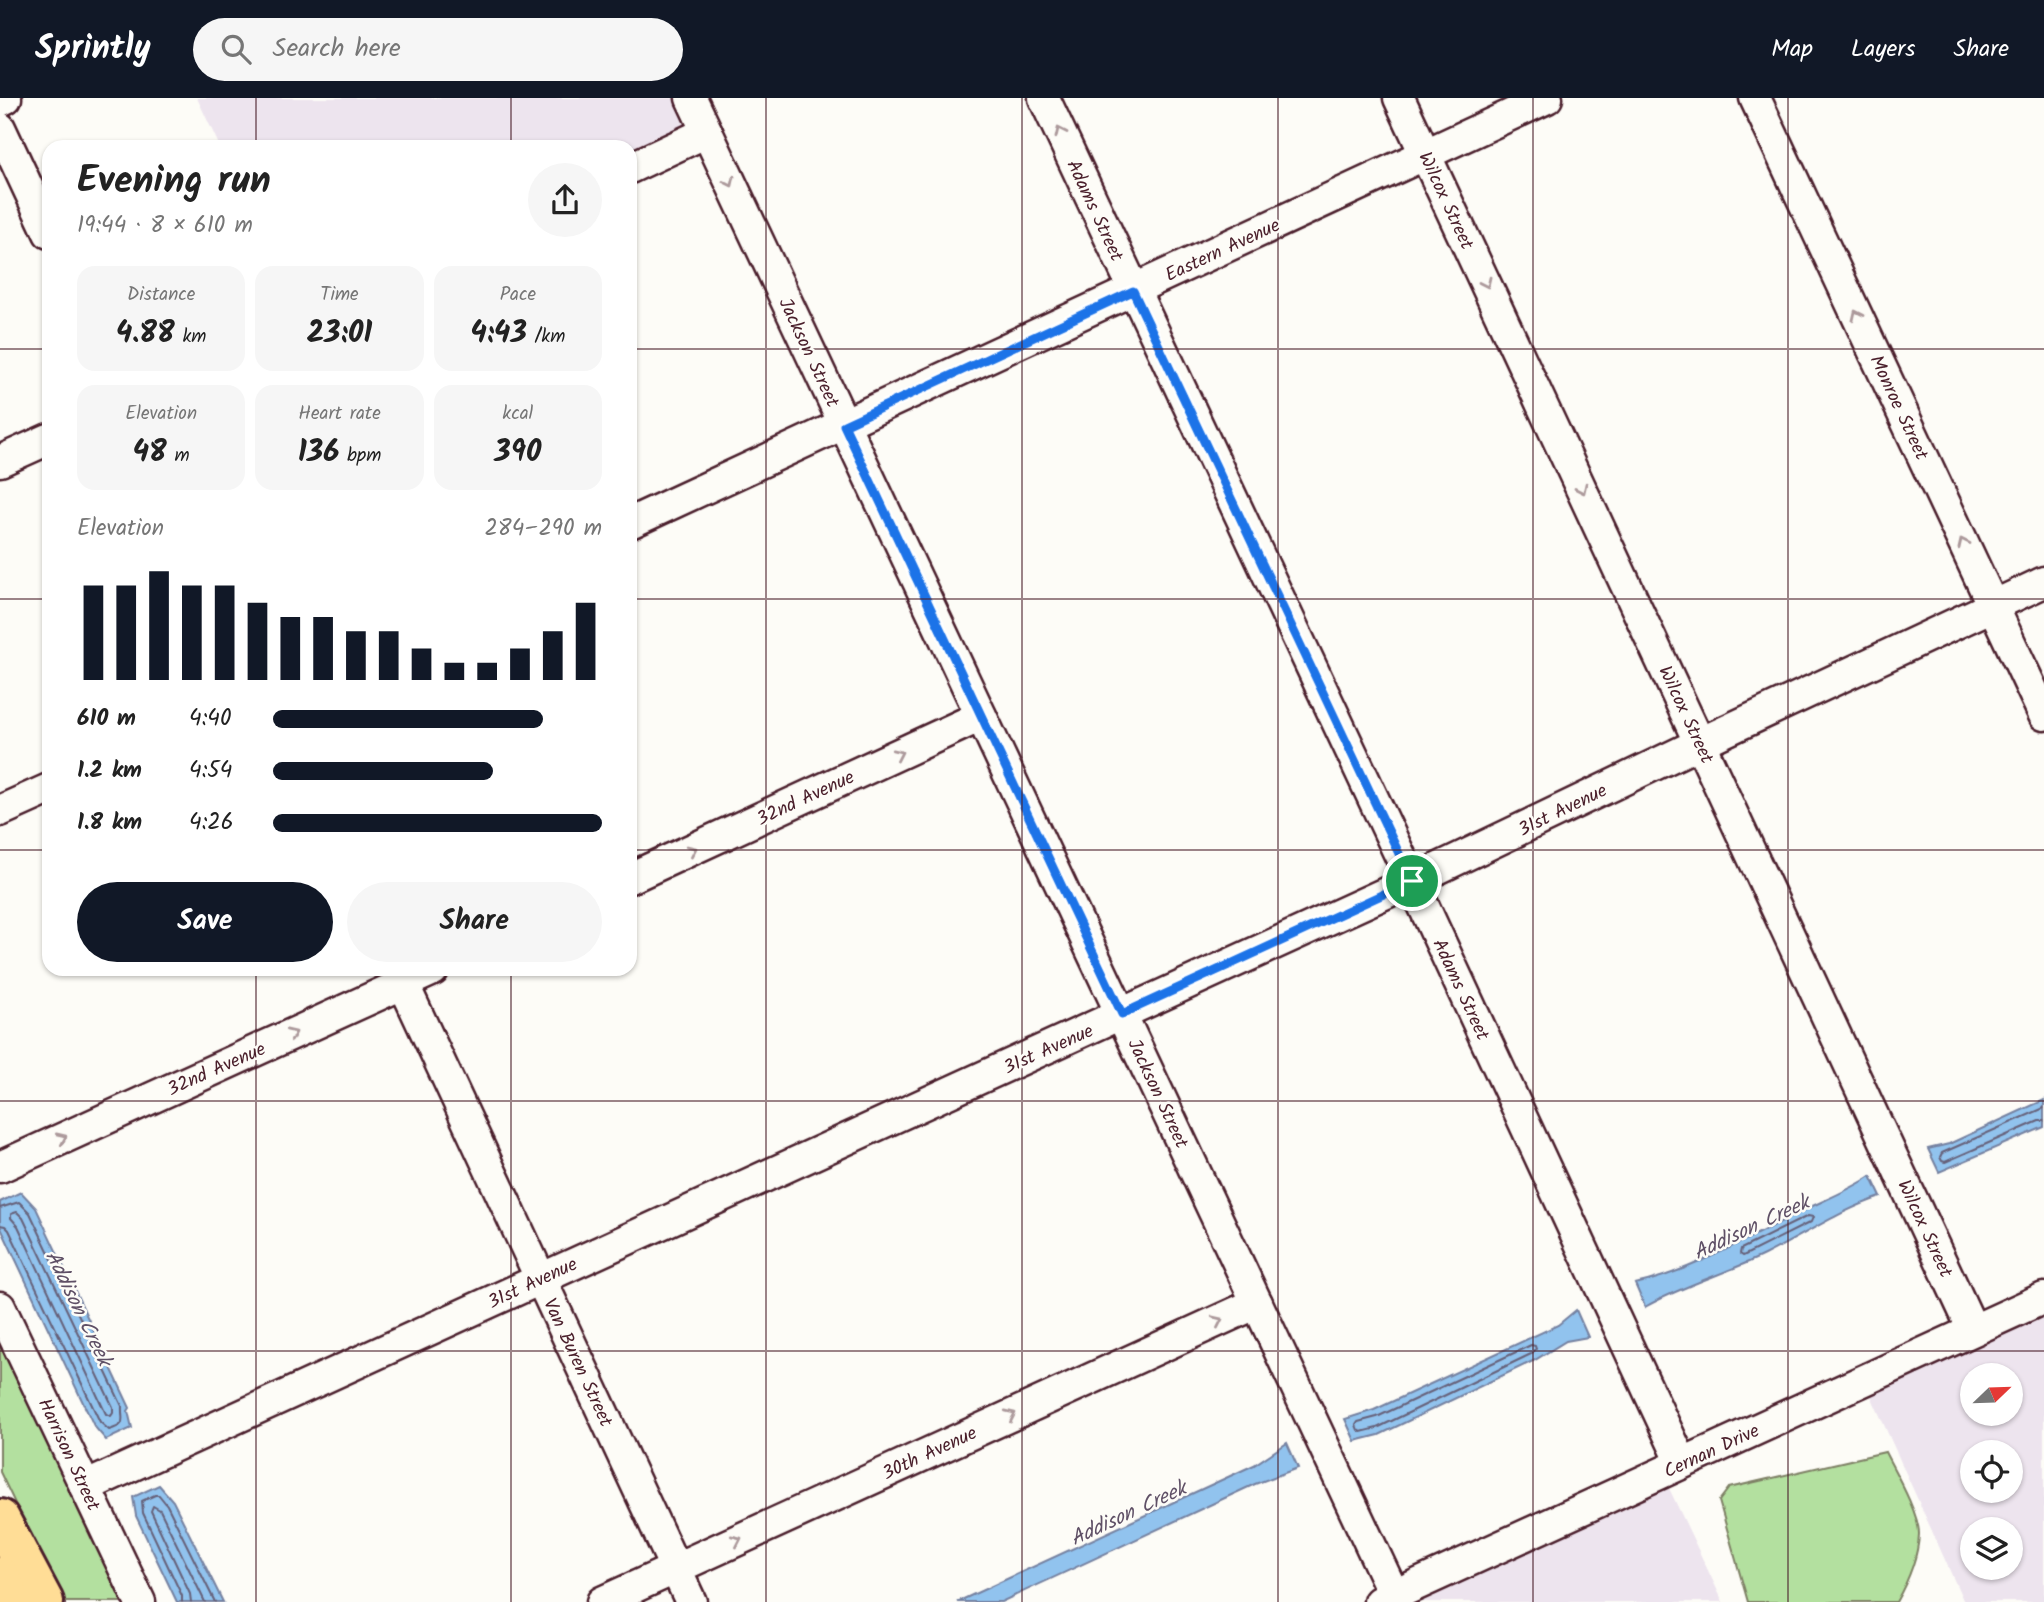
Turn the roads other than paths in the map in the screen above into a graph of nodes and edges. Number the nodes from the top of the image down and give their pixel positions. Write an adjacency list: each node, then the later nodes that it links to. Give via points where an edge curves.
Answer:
1 (6, 98): 7 (street)
2 (691, 98): 9 (street, Jackson Street)
3 (1044, 98): 13 (street, Adams Street, one-way to 3)
4 (1399, 98): 10 (street, Wilcox Street)
5 (1547, 98): 10 (street, Eastern Avenue)
6 (1755, 98): 19 (street, Monroe Street, one-way to 6)
7 (0, 101)
8 (0, 128): 12 (street)
9 (707, 132): 11 (street); 14 (street, Jackson Street, one-way to 14)
10 (1426, 154): 13 (street, Eastern Avenue); 22 (street, Wilcox Street, one-way to 22)
11 (637, 165)
12 (42, 218)
13 (1133, 291): 14 (street, Eastern Avenue); 26 (street, Adams Street)
14 (844, 425): 17 (street, Eastern Avenue); 21 (street, Jackson Street)
15 (42, 442): 16 (street)
16 (0, 461)
17 (637, 520)
18 (2044, 582): 19 (street, 31st Avenue)
19 (1992, 605): 20 (street, Monroe Street); 22 (street, 31st Avenue)
20 (2044, 715)
21 (981, 716): 25 (street, 32nd Avenue, one-way to 21); 28 (street, Jackson Street)
22 (1700, 743): 26 (street, 31st Avenue); 34 (street, Wilcox Street)
23 (42, 792): 24 (street)
24 (0, 811)
25 (637, 875)
26 (1412, 881): 28 (street, 31st Avenue); 35 (street, Adams Street)
27 (400, 976): 29 (street, 32nd Avenue, one-way to 27); 30 (street, Van Buren Street)
28 (1122, 1014): 30 (street, 31st Avenue); 32 (street, Jackson Street)
29 (0, 1167)
30 (540, 1279): 36 (street, 31st Avenue); 38 (street, Van Buren Street)
31 (2044, 1298): 34 (street, Cernan Drive)
32 (1257, 1303): 38 (street, 30th Avenue, one-way to 32); 40 (street, Jackson Street)
33 (0, 1307): 36 (street, Harrison Street)
34 (1973, 1330): 35 (street, Cernan Drive)
35 (1682, 1464): 40 (street, Cernan Drive)
36 (85, 1487): 43 (street, Harrison Street)
37 (0, 1519): 42 (highway)
38 (675, 1568): 44 (street, 30th Avenue); 45 (street, Van Buren Street)
39 (0, 1577): 41 (highway)
40 (1386, 1599)
41 (12, 1602)
42 (44, 1602)
43 (140, 1602)
44 (602, 1602)
45 (691, 1602)

